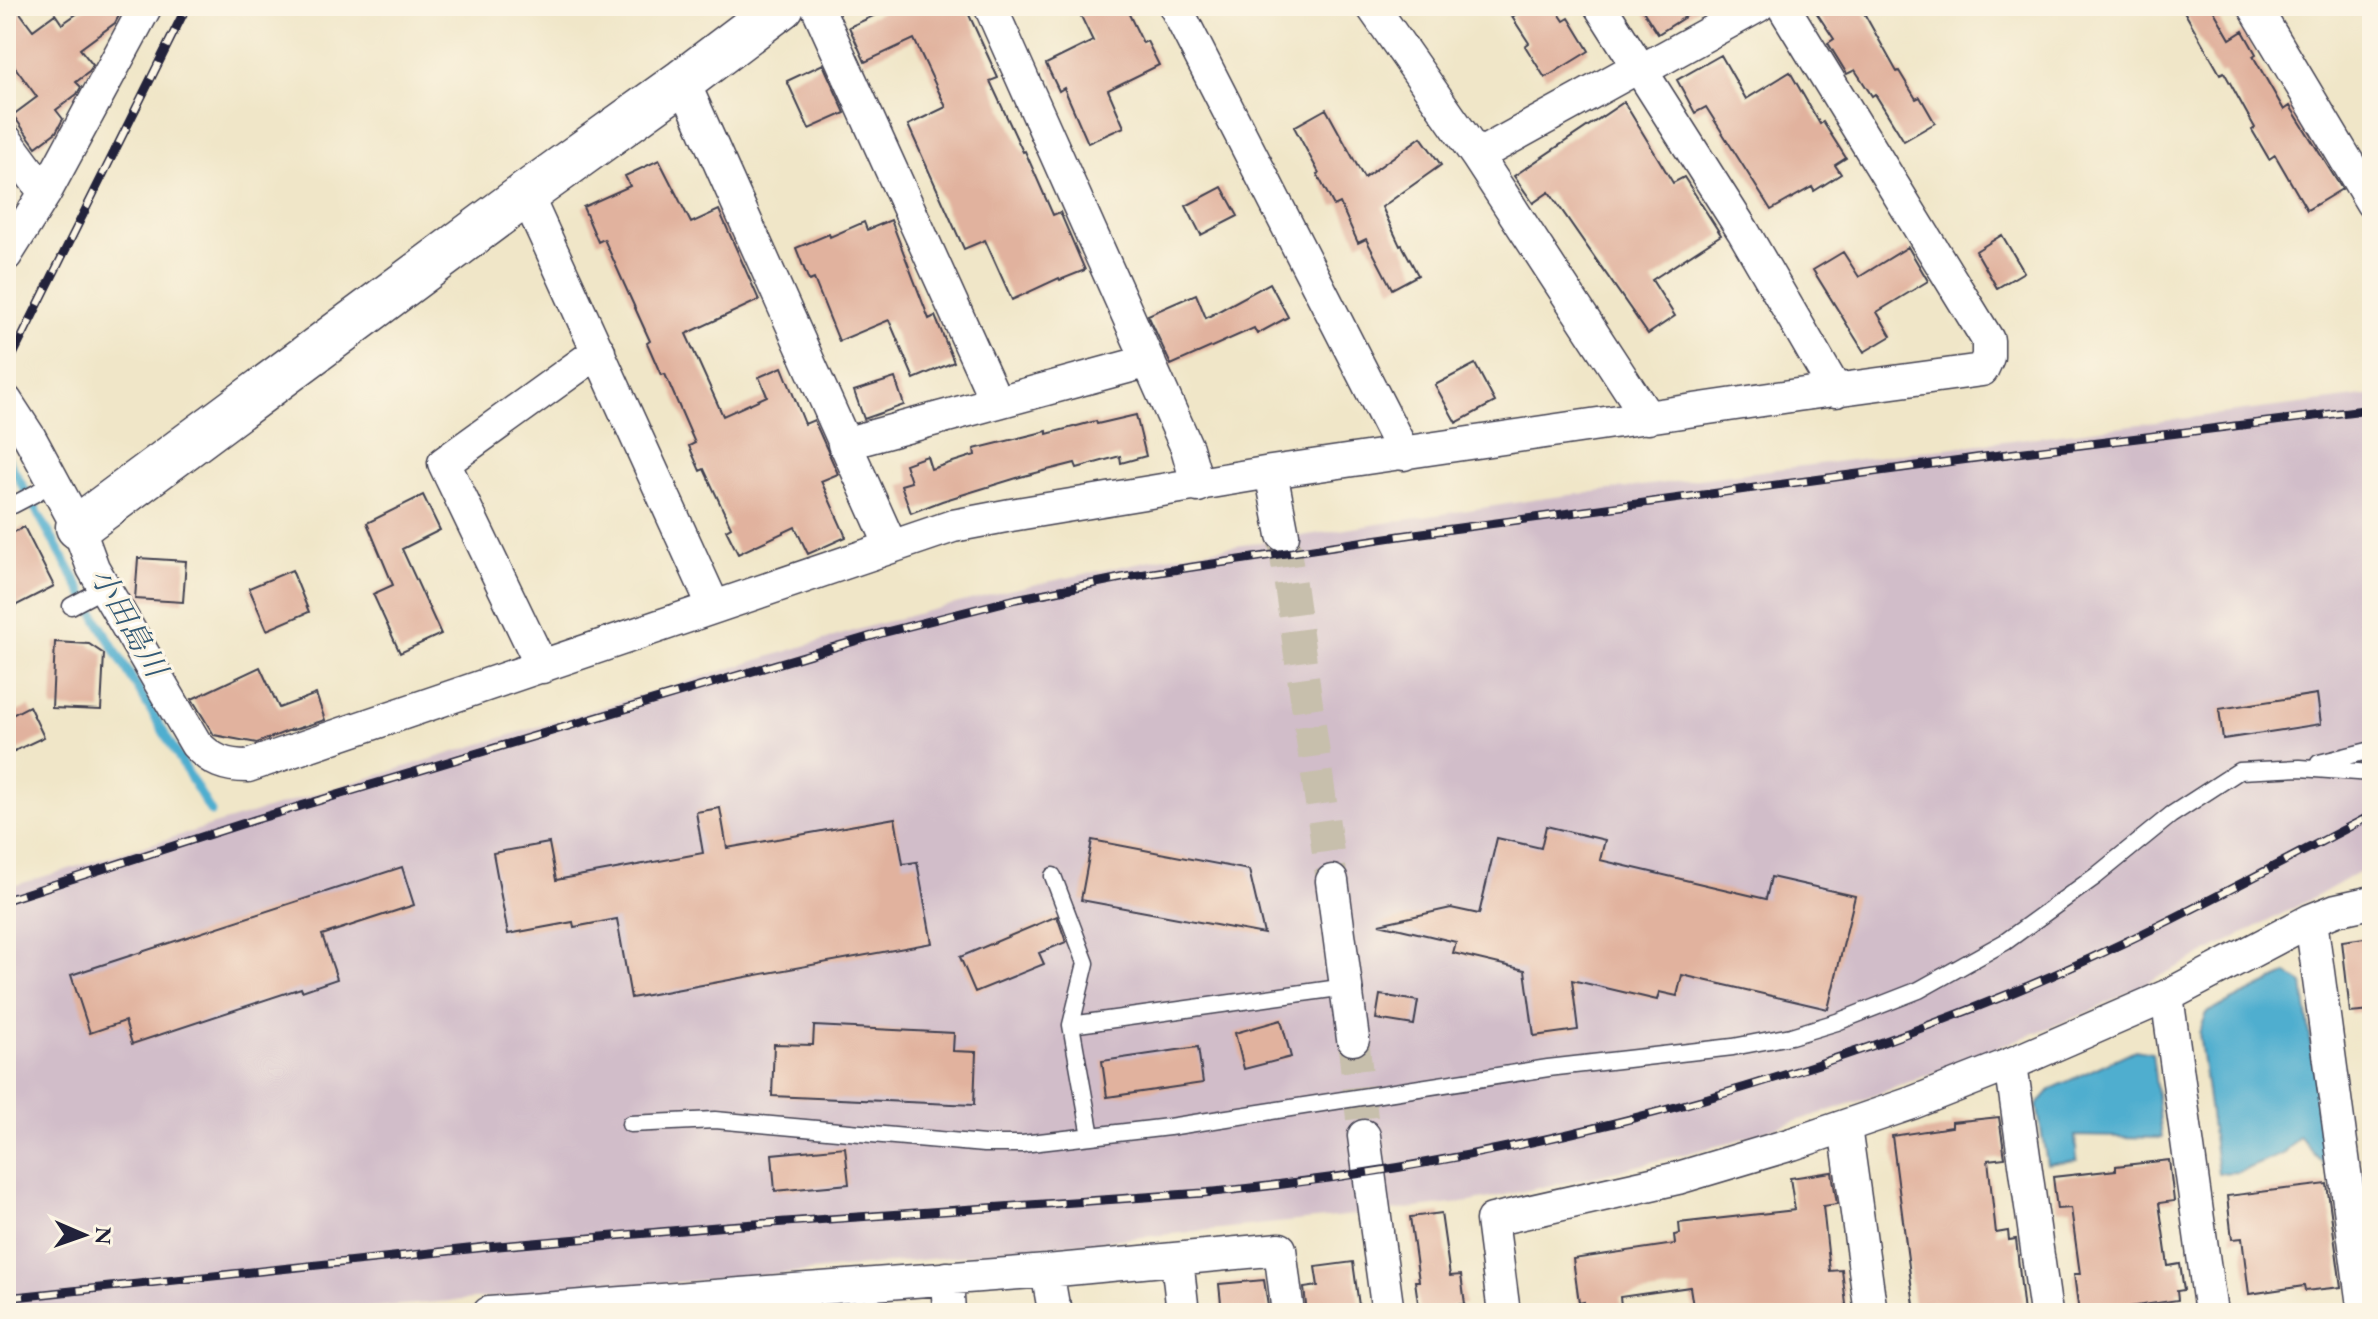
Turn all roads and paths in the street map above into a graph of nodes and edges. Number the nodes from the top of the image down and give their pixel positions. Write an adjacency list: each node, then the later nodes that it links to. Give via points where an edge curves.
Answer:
1 (145, 6): 15 (street)
2 (782, 6): 12 (street)
3 (817, 6): 23 (street)
4 (990, 6): 20 (street)
5 (1175, 6): 26 (street)
6 (1372, 6): 14 (street)
7 (1600, 6): 11 (street)
8 (1758, 6): 11 (street)
9 (1783, 6): 21 (street, via 1988,340 1982,370)
10 (2254, 6): 17 (street)
11 (1639, 69): 14 (street); 21 (street, via 1743,231)
12 (683, 81): 16 (street); 25 (street)
13 (6, 140): 15 (street)
14 (1477, 156): 24 (street)
15 (45, 193): 18 (street)
16 (526, 194): 19 (street); 31 (street)
17 (2372, 203)
18 (6, 255)
19 (599, 351): 36 (street); 37 (street, via 444,463)
20 (1149, 361): 23 (street); 28 (street)
21 (1836, 391): 24 (street)
22 (6, 401): 29 (street, via 30,438)
23 (996, 401): 25 (street)
24 (1648, 418): 26 (street)
25 (844, 444): 33 (street)
26 (1404, 454): 27 (street)
27 (1271, 472): 28 (street); 32 (street)
28 (1198, 486): 33 (street, via 953,526)
29 (44, 487): 30 (lane); 31 (street)
30 (13, 505)
31 (78, 527): 34 (street)
32 (1283, 535)
33 (891, 546): 36 (street)
34 (101, 590): 35 (lane); 37 (street, via 196,744 221,764 248,766)
35 (71, 606)
36 (714, 607): 37 (street)
37 (542, 667)
38 (2372, 750): 39 (lane)
39 (2300, 768): 40 (lane); 52 (lane, via 2239,771 2171,815 2005,942 1919,990 1837,1022 1733,1047 1548,1068)
40 (2372, 773)
41 (1053, 876): 47 (lane, via 1086,963)
42 (1332, 881): 45 (street)
43 (2372, 902): 44 (street)
44 (2311, 920): 46 (street); 68 (street)
45 (1346, 987): 47 (lane); 48 (street)
46 (2167, 996): 49 (street); 67 (street)
47 (1071, 1025): 52 (lane)
48 (1353, 1039)
49 (2011, 1064): 51 (street); 66 (street)
50 (630, 1124): 52 (lane, via 715,1120 984,1144)
51 (1845, 1127): 64 (street, via 1678,1178 1492,1220); 65 (street)
52 (1091, 1136)
53 (1364, 1136): 63 (street)
54 (1177, 1260): 55 (street); 61 (street); 62 (street, via 1280,1249)
55 (1047, 1271): 56 (street); 60 (street)
56 (947, 1278): 57 (street); 59 (street)
57 (738, 1303): 58 (street)
58 (489, 1313)
59 (949, 1313)
60 (1058, 1313)
61 (1183, 1313)
62 (1288, 1313)
63 (1388, 1313)
64 (1504, 1313)
65 (1871, 1313)
66 (2046, 1313)
67 (2211, 1313)
68 (2364, 1313)

